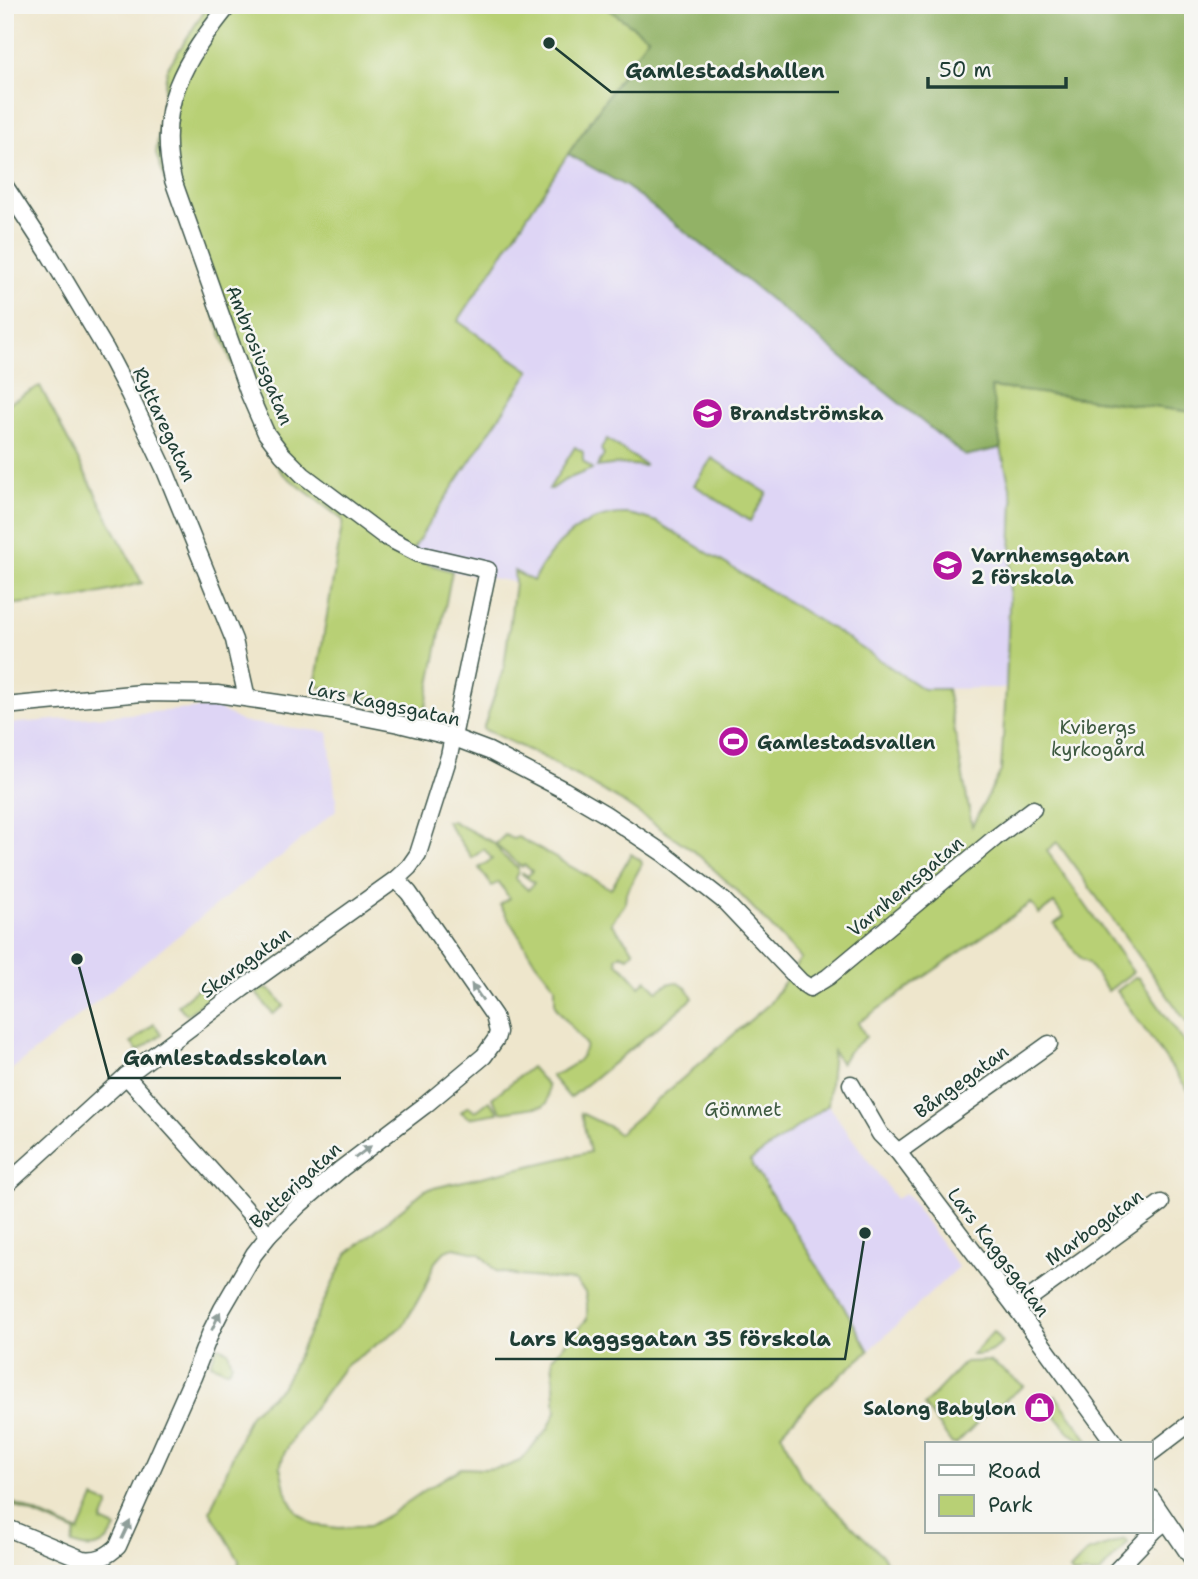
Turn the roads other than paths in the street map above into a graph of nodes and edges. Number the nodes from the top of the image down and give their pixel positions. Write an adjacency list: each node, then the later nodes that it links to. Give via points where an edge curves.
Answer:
1 (229, 5): 5 (street, Ambrosiusgatan, via 183,71 171,103 166,137 173,180 249,394 266,433 282,454 384,536 419,554 488,570)
2 (5, 186): 3 (street, Ryttaregatan, via 105,348 158,455 234,640)
3 (247, 698): 4 (street, Lars Kaggsgatan, via 142,693); 5 (street, Lars Kaggsgatan)
4 (5, 706)
5 (453, 737): 7 (street, Skaragatan, via 418,854); 8 (street, Lars Kaggsgatan, via 564,790 663,853 723,901)
6 (1033, 809): 8 (street, Varnhemsgatan, via 828,977 810,988)
7 (396, 878): 10 (street, Skaragatan); 15 (street, Batterigatan, one-way to 7, via 341,1169 467,1071 496,1039 494,1016)
8 (801, 982)
9 (1049, 1044): 12 (street, Bångegatan)
10 (126, 1076): 13 (street, Skaragatan); 15 (street)
11 (851, 1084): 12 (street, Lars Kaggsgatan, via 880,1134)
12 (898, 1152): 16 (street, Lars Kaggsgatan)
13 (5, 1186)
14 (1161, 1203): 16 (street, Marbogatan)
15 (269, 1235): 22 (street, Batterigatan, one-way to 15, via 82,1559 93,1560 118,1546 212,1329)
16 (1016, 1308): 18 (street, Lars Kaggsgatan)
17 (1193, 1421): 19 (street)
18 (1114, 1442)
19 (1152, 1452)
20 (1152, 1500): 21 (street)
21 (1166, 1521): 23 (street); 25 (street)
22 (5, 1527)
23 (1152, 1532)
24 (1150, 1534): 26 (street)
25 (1193, 1560)
26 (1113, 1574)

